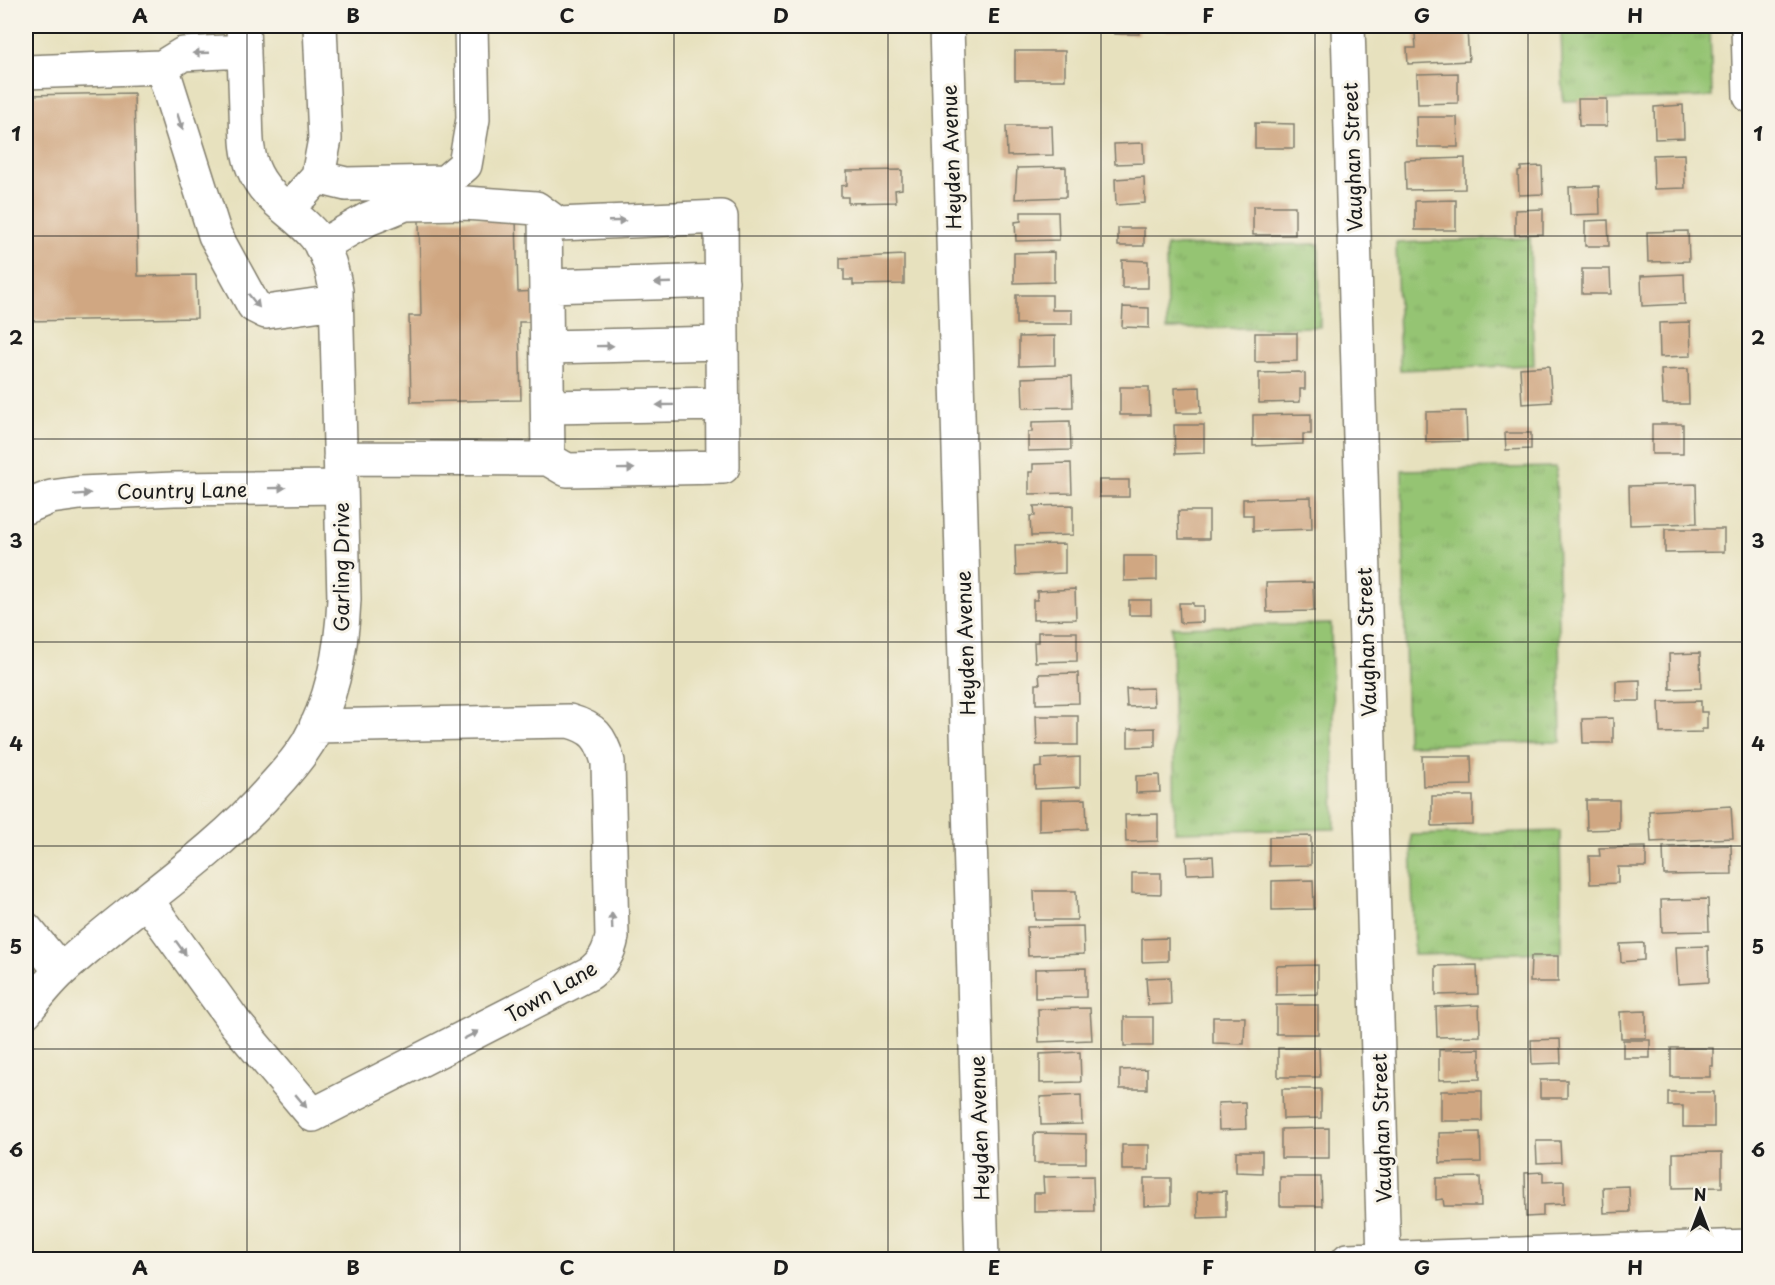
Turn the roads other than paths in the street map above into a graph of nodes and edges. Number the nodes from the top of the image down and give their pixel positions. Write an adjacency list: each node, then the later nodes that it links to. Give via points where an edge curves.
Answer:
1 (320, 26): 10 (street, via 325,139)
2 (471, 26): 10 (street, via 472,119 465,165 445,182 346,184)
3 (947, 26): 31 (street, Heyden Avenue)
4 (1348, 26): 30 (street, Vaughan Street)
5 (1748, 26): 9 (street)
6 (244, 38): 7 (street, one-way to 7, via 183,54); 11 (street, Garling Drive, via 250,158 263,187)
7 (162, 67): 8 (street); 16 (street, one-way to 16, via 215,235 254,306 266,312)
8 (26, 72)
9 (1749, 96)
10 (317, 177): 11 (street)
11 (287, 212): 13 (street, Garling Drive)
12 (552, 219): 13 (street, via 536,208 405,204 368,219); 14 (street, one-way to 14, via 721,217); 15 (street)
13 (321, 246): 16 (street, Garling Drive, via 332,270)
14 (722, 281): 15 (street, one-way to 15); 17 (street)
15 (546, 286): 18 (street)
16 (336, 302): 22 (street, Garling Drive)
17 (722, 343): 18 (street, one-way to 17); 19 (street)
18 (547, 347): 20 (street)
19 (723, 404): 20 (street, one-way to 20); 21 (street, Country Lane, one-way to 19, via 723,467)
20 (548, 408): 21 (street)
21 (558, 465): 22 (street, Country Lane)
22 (341, 473): 23 (street, Country Lane, one-way to 22, via 51,497); 24 (street, Garling Drive, via 343,627 335,674)
23 (26, 507)
24 (316, 726): 25 (street, Garling Drive, via 287,771 247,817); 25 (street, Town Lane, one-way to 24, via 236,1024 313,1115 599,966 612,937 608,762 603,744 592,730 569,721)
25 (147, 901): 27 (street, Garling Drive)
26 (26, 928): 27 (street)
27 (61, 971): 28 (street, Garling Drive)
28 (26, 1011)
29 (1749, 1246): 30 (street)
30 (1384, 1259): 32 (street)
31 (982, 1260)
32 (1348, 1260)

